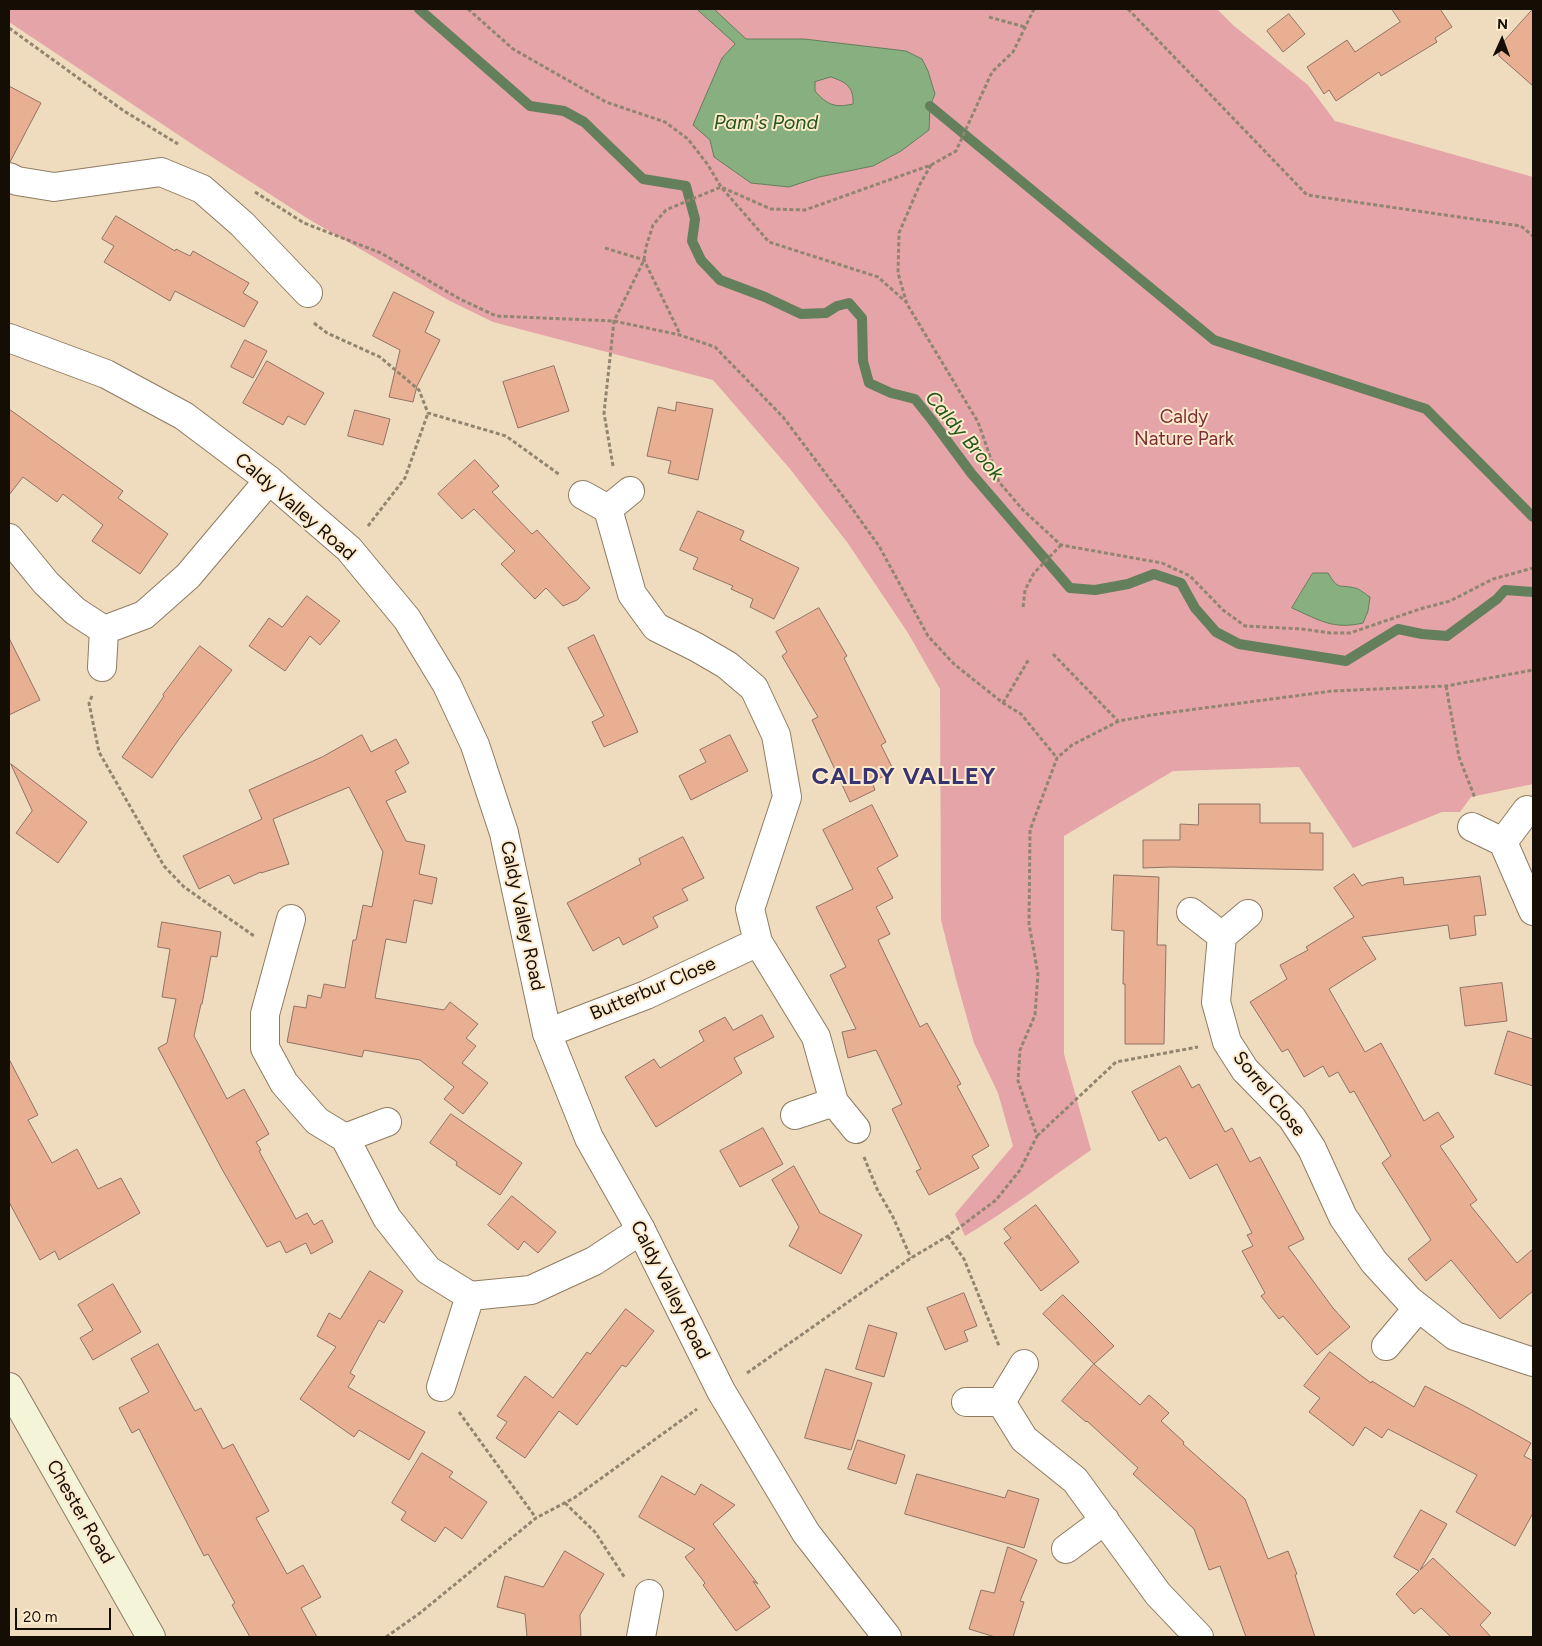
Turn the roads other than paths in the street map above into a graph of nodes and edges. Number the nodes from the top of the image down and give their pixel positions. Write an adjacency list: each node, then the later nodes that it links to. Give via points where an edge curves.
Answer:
1 (9, 177): 2 (street, via 54,187 161,172 202,189 242,224)
2 (308, 293)
3 (9, 338): 4 (street, Caldy Valley Road, via 106,374 184,416)
4 (269, 480): 7 (street, via 188,576 144,615); 18 (street, Caldy Valley Road, via 349,549 407,619 447,685 475,745 504,833)
5 (583, 495): 17 (street, via 619,500 632,594 656,627 728,665 754,688 776,736 787,797 750,909)
6 (9, 538): 7 (street, via 46,583 75,611)
7 (104, 630): 8 (street)
8 (102, 667)
9 (1527, 810): 11 (street)
10 (1472, 827): 11 (street)
11 (1503, 842): 12 (street)
12 (1533, 911)
13 (1191, 912): 16 (street)
14 (1248, 914): 16 (street)
15 (291, 919): 23 (street, via 265,1014 265,1048 284,1083 317,1120)
16 (1222, 936): 26 (street, Sorrel Close, via 1216,1002 1227,1042 1245,1070 1292,1118 1312,1149 1342,1216 1374,1262)
17 (758, 942): 18 (street, Butterbur Close, via 646,995); 19 (street, via 816,1037)
18 (547, 1033): 24 (street, Caldy Valley Road, via 589,1138)
19 (834, 1102): 20 (street); 22 (street)
20 (795, 1115)
21 (387, 1122): 23 (street)
22 (856, 1129)
23 (345, 1138): 25 (street, via 387,1218 428,1270)
24 (641, 1230): 25 (street, via 594,1261 531,1290); 35 (street, Caldy Valley Road, via 721,1391 806,1533)
25 (470, 1296): 30 (street)
26 (1418, 1308): 27 (street); 28 (street, Sorrel Close, via 1455,1336)
27 (1386, 1346)
28 (1533, 1362)
29 (9, 1387): 34 (main road, Chester Road)
30 (441, 1387)
31 (966, 1402): 32 (street, via 1013,1383 1024,1439 1075,1480)
32 (1105, 1520): 33 (street); 36 (street, via 1158,1594)
33 (1066, 1549)
34 (151, 1637)
35 (886, 1637)
36 (1199, 1637)

